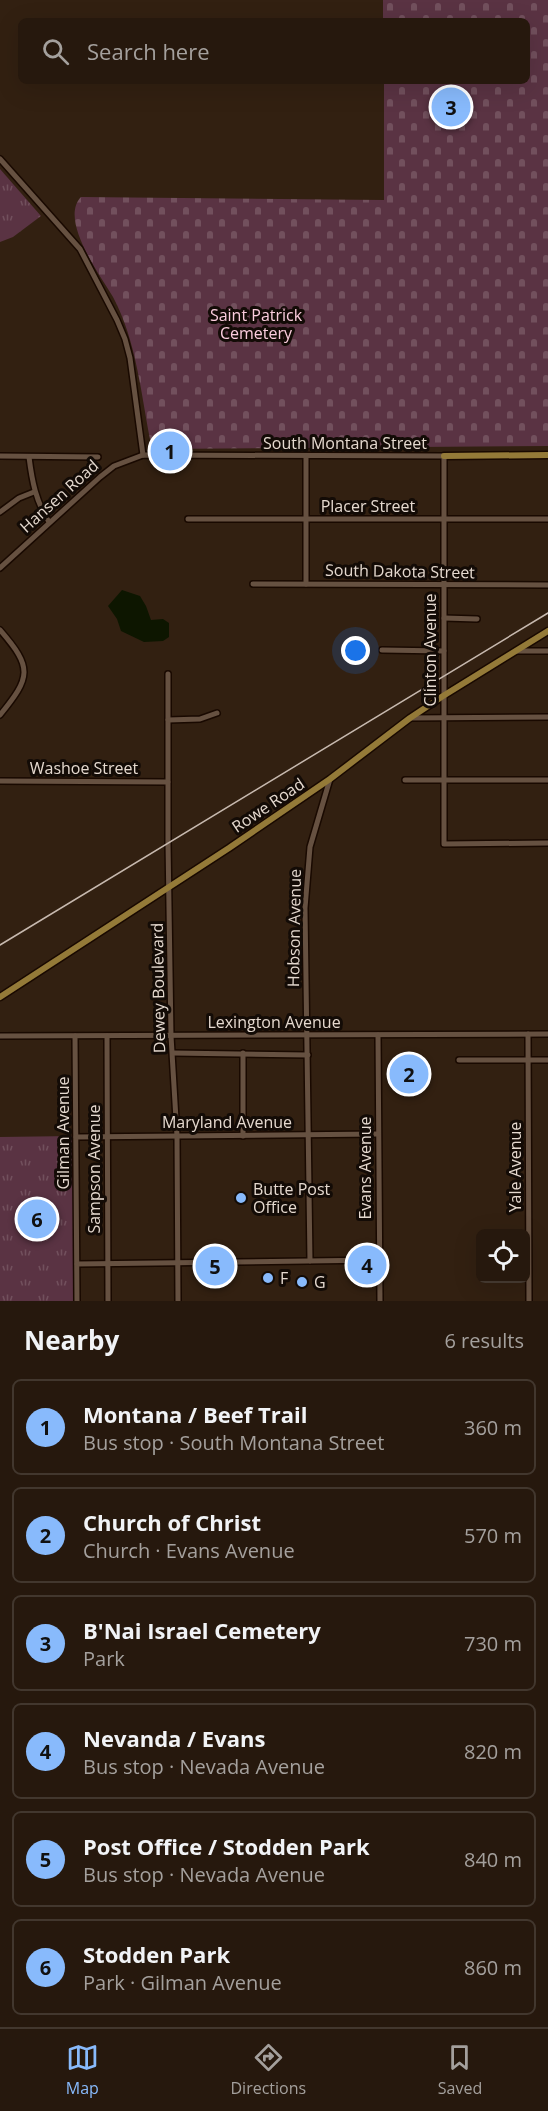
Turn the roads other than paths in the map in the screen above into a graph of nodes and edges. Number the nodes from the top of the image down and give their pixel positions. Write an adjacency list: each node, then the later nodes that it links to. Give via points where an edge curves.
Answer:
1 (0, 159): 3 (street, via 80,249 117,320 130,358)
2 (548, 454): 6 (main road, South Montana Street)
3 (143, 455): 5 (street, South Montana Street); 15 (street, Hansen Road, via 114,466)
4 (0, 456): 7 (street)
5 (306, 456): 6 (street, South Montana Street); 14 (street)
6 (444, 456): 12 (street, Clinton Avenue)
7 (29, 457): 8 (street); 9 (street)
8 (98, 457)
9 (34, 492): 10 (street); 15 (street)
10 (0, 512)
11 (188, 519): 14 (street, Placer Street)
12 (444, 519): 13 (street, Placer Street); 14 (street, Placer Street); 20 (street, Clinton Avenue)
13 (548, 519)
14 (306, 520): 18 (street)
15 (49, 522): 16 (street, Hansen Road)
16 (0, 568)
17 (253, 584): 18 (street, South Dakota Street)
18 (306, 584): 20 (street, South Dakota Street)
19 (548, 585): 20 (street, South Dakota Street)
20 (444, 586): 21 (street, Clinton Avenue)
21 (444, 618): 22 (street); 26 (street, Clinton Avenue)
22 (477, 619)
23 (0, 630): 32 (street, via 22,657 25,671 18,692)
24 (548, 631): 27 (main road, Rowe Road)
25 (382, 650): 26 (street)
26 (444, 651): 30 (street, Clinton Avenue)
27 (515, 651): 28 (street); 30 (main road, Rowe Road)
28 (548, 651)
29 (168, 674): 36 (street, Dewey Boulevard)
30 (443, 696): 34 (main road, Rowe Road); 35 (street, Clinton Avenue)
31 (217, 713): 36 (street, via 200,719)
32 (0, 715)
33 (548, 717): 35 (street)
34 (410, 718): 35 (street); 37 (main road, Rowe Road)
35 (443, 718): 41 (street, Clinton Avenue)
36 (168, 720): 42 (street, Dewey Boulevard)
37 (330, 779): 44 (main road, Rowe Road); 48 (street, Hobson Avenue, via 310,847 306,898)
38 (405, 780): 41 (street)
39 (548, 780): 41 (street)
40 (0, 781): 42 (street, Washoe Street)
41 (445, 781): 43 (street, Clinton Avenue, via 444,844)
42 (168, 782): 44 (street, Dewey Boulevard)
43 (548, 843)
44 (169, 887): 45 (main road, Rowe Road); 53 (street, Dewey Boulevard)
45 (0, 997)
46 (528, 1034): 47 (street, Lexington Avenue); 49 (street, Lexington Avenue); 59 (street, Yale Avenue)
47 (548, 1034)
48 (308, 1035): 49 (street, Lexington Avenue); 53 (street, Lexington Avenue); 56 (street, Hobson Avenue)
49 (378, 1035): 60 (street, Evans Avenue)
50 (0, 1036): 51 (street, Lexington Avenue)
51 (75, 1036): 52 (street, Lexington Avenue); 65 (street, Gilman Avenue)
52 (108, 1036): 53 (street, Lexington Avenue); 62 (street, Sampson Avenue)
53 (171, 1036): 54 (street, Dewey Boulevard)
54 (173, 1053): 55 (street); 63 (street, Dewey Boulevard)
55 (243, 1053): 56 (street); 64 (street)
56 (308, 1055): 61 (street, Hobson Avenue)
57 (459, 1060): 59 (street)
58 (548, 1060): 59 (street)
59 (529, 1061): 75 (street, Yale Avenue)
60 (378, 1134): 61 (street, Maryland Avenue); 66 (street, Evans Avenue)
61 (310, 1135): 64 (street, Maryland Avenue); 67 (street, Hobson Avenue)
62 (108, 1136): 63 (street, Maryland Avenue); 65 (street, Maryland Avenue); 70 (street, Sampson Avenue)
63 (177, 1136): 64 (street, Maryland Avenue); 68 (street, Dewey Boulevard)
64 (243, 1136)
65 (76, 1137): 69 (street, Gilman Avenue)
66 (379, 1260): 67 (street); 74 (street, Evans Avenue)
67 (310, 1261): 68 (street)
68 (177, 1263): 70 (street); 73 (street, Dewey Boulevard)
69 (77, 1264): 70 (street); 71 (street, Gilman Avenue)
70 (107, 1264): 72 (street, Sampson Avenue)
71 (77, 1301)
72 (108, 1301)
73 (177, 1301)
74 (380, 1301)
75 (529, 1301)

